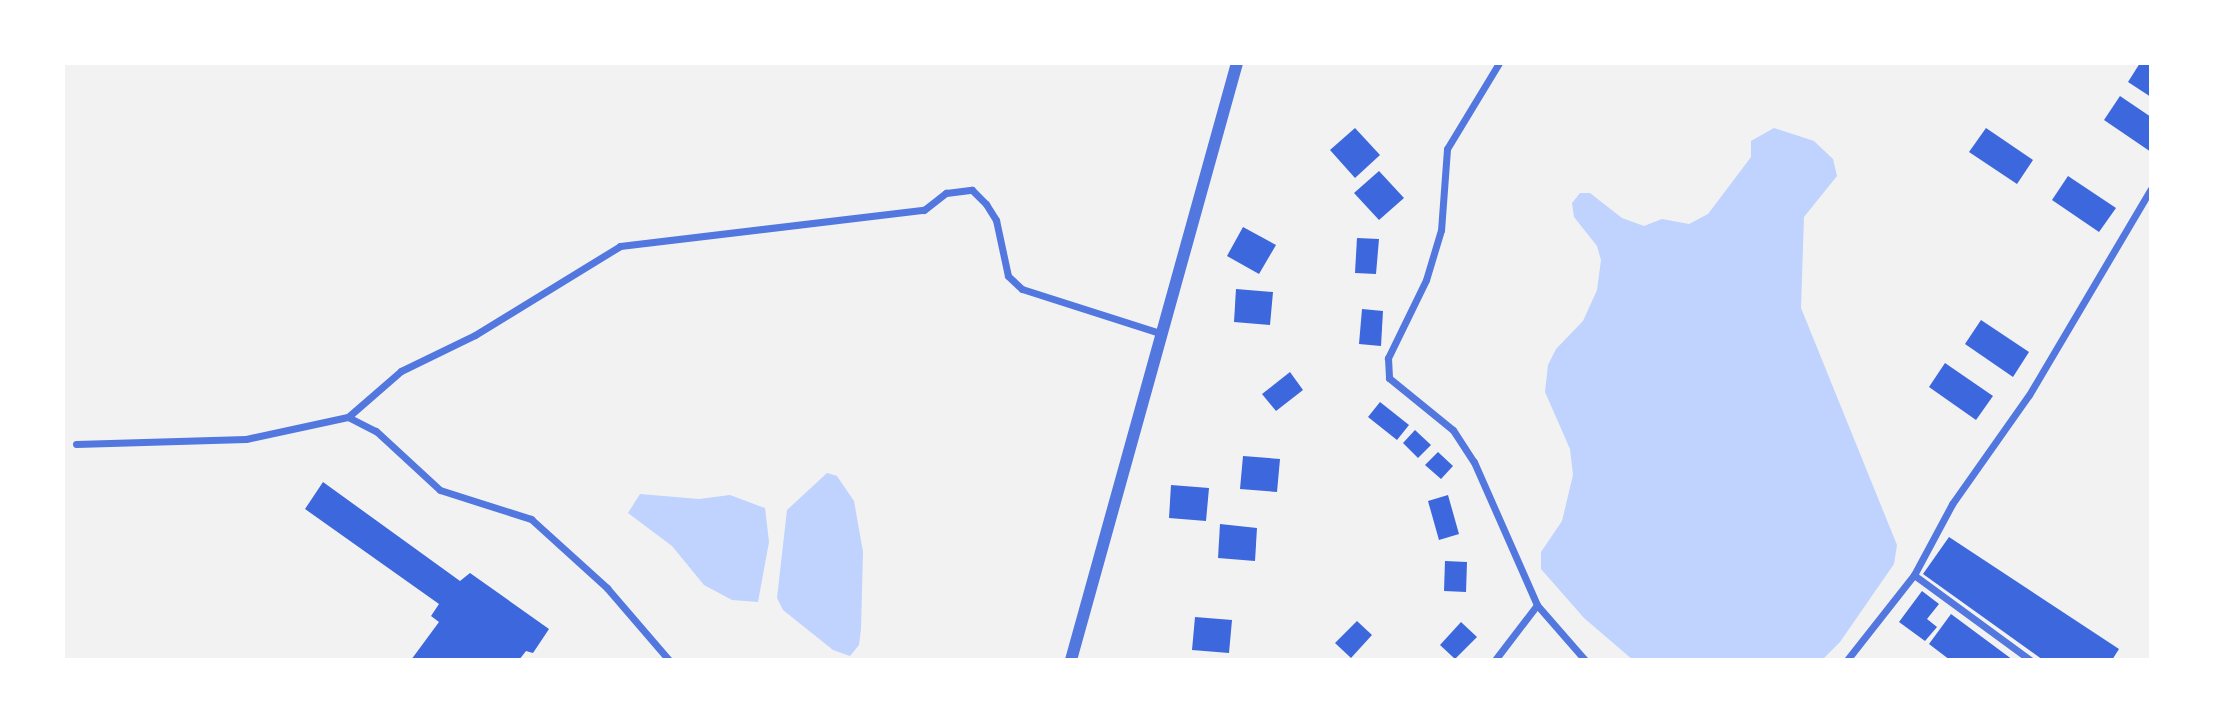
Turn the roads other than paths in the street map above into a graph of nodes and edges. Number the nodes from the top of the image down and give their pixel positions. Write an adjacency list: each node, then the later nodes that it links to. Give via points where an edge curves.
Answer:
1 (1237, 63): 4 (street)
2 (1499, 63): 8 (street, via 1447,149 1441,230 1426,280 1388,358 1389,378 1453,430 1474,462)
3 (2151, 189): 7 (street, via 2029,395 1952,503)
4 (1160, 333): 5 (street, via 1022,289 1008,276 996,220 972,190 946,193 924,210 620,246 475,335 401,371); 10 (street)
5 (348, 417): 6 (street, via 246,439); 9 (street, via 376,431 440,490 531,519 607,588)
6 (76, 444)
7 (1913, 575): 13 (street); 14 (street)
8 (1537, 605): 11 (street); 12 (street)
9 (669, 660)
10 (1071, 660)
11 (1495, 660)
12 (1585, 660)
13 (1847, 660)
14 (2030, 660)

